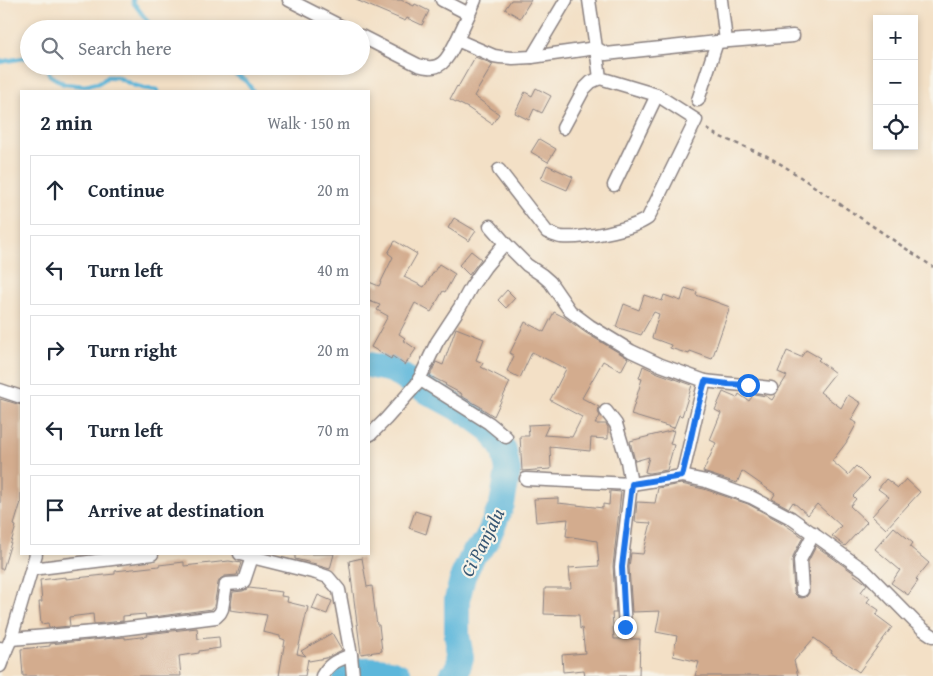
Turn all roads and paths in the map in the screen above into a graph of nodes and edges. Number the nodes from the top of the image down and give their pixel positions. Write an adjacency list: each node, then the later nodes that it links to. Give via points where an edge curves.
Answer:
1 (289, 0): 8 (street)
2 (442, 0): 7 (street)
3 (475, 0): 7 (street)
4 (566, 0): 14 (street)
5 (589, 0): 13 (street)
6 (721, 0): 12 (street)
7 (469, 14): 10 (street)
8 (328, 20)
9 (794, 36): 12 (street)
10 (457, 40): 11 (street, via 446,60 433,68 418,65); 14 (street, via 494,56)
11 (370, 41)
12 (722, 42): 13 (street, via 606,54); 17 (street)
13 (596, 48): 14 (street); 15 (street)
14 (532, 57)
15 (600, 78): 16 (street); 19 (street, via 584,89)
16 (657, 95): 18 (street); 21 (street)
17 (698, 100)
18 (696, 120): 20 (street, via 648,218 629,227 564,237 547,232); 24 (path, via 718,136 784,166)
19 (563, 128)
20 (499, 170)
21 (614, 185)
22 (490, 226): 23 (street)
23 (505, 243): 25 (street, via 527,265 542,274 570,311 590,326 660,365); 26 (street, via 471,287 437,342)
24 (933, 267)
25 (705, 381): 27 (street); 33 (street)
26 (418, 382): 31 (street); 32 (street, via 489,423)
27 (771, 388)
28 (0, 390): 29 (street)
29 (20, 397)
30 (606, 411): 35 (street, via 616,424)
31 (370, 434)
32 (506, 437)
33 (682, 476): 35 (street); 36 (street, via 751,497)
34 (526, 478): 35 (street)
35 (632, 484): 42 (street, via 622,567)
36 (814, 533): 41 (street, via 800,561); 43 (street, via 865,571)
37 (36, 555): 40 (street)
38 (144, 555): 40 (street)
39 (246, 556): 44 (street, via 244,581 226,584 222,609 216,617); 45 (street, via 328,577 339,590)
40 (32, 569): 44 (street)
41 (802, 590)
42 (625, 627)
43 (933, 636)
44 (6, 646): 46 (street)
45 (351, 657): 47 (street, via 331,664); 48 (street)
46 (0, 666)
47 (322, 676)
48 (353, 676)

